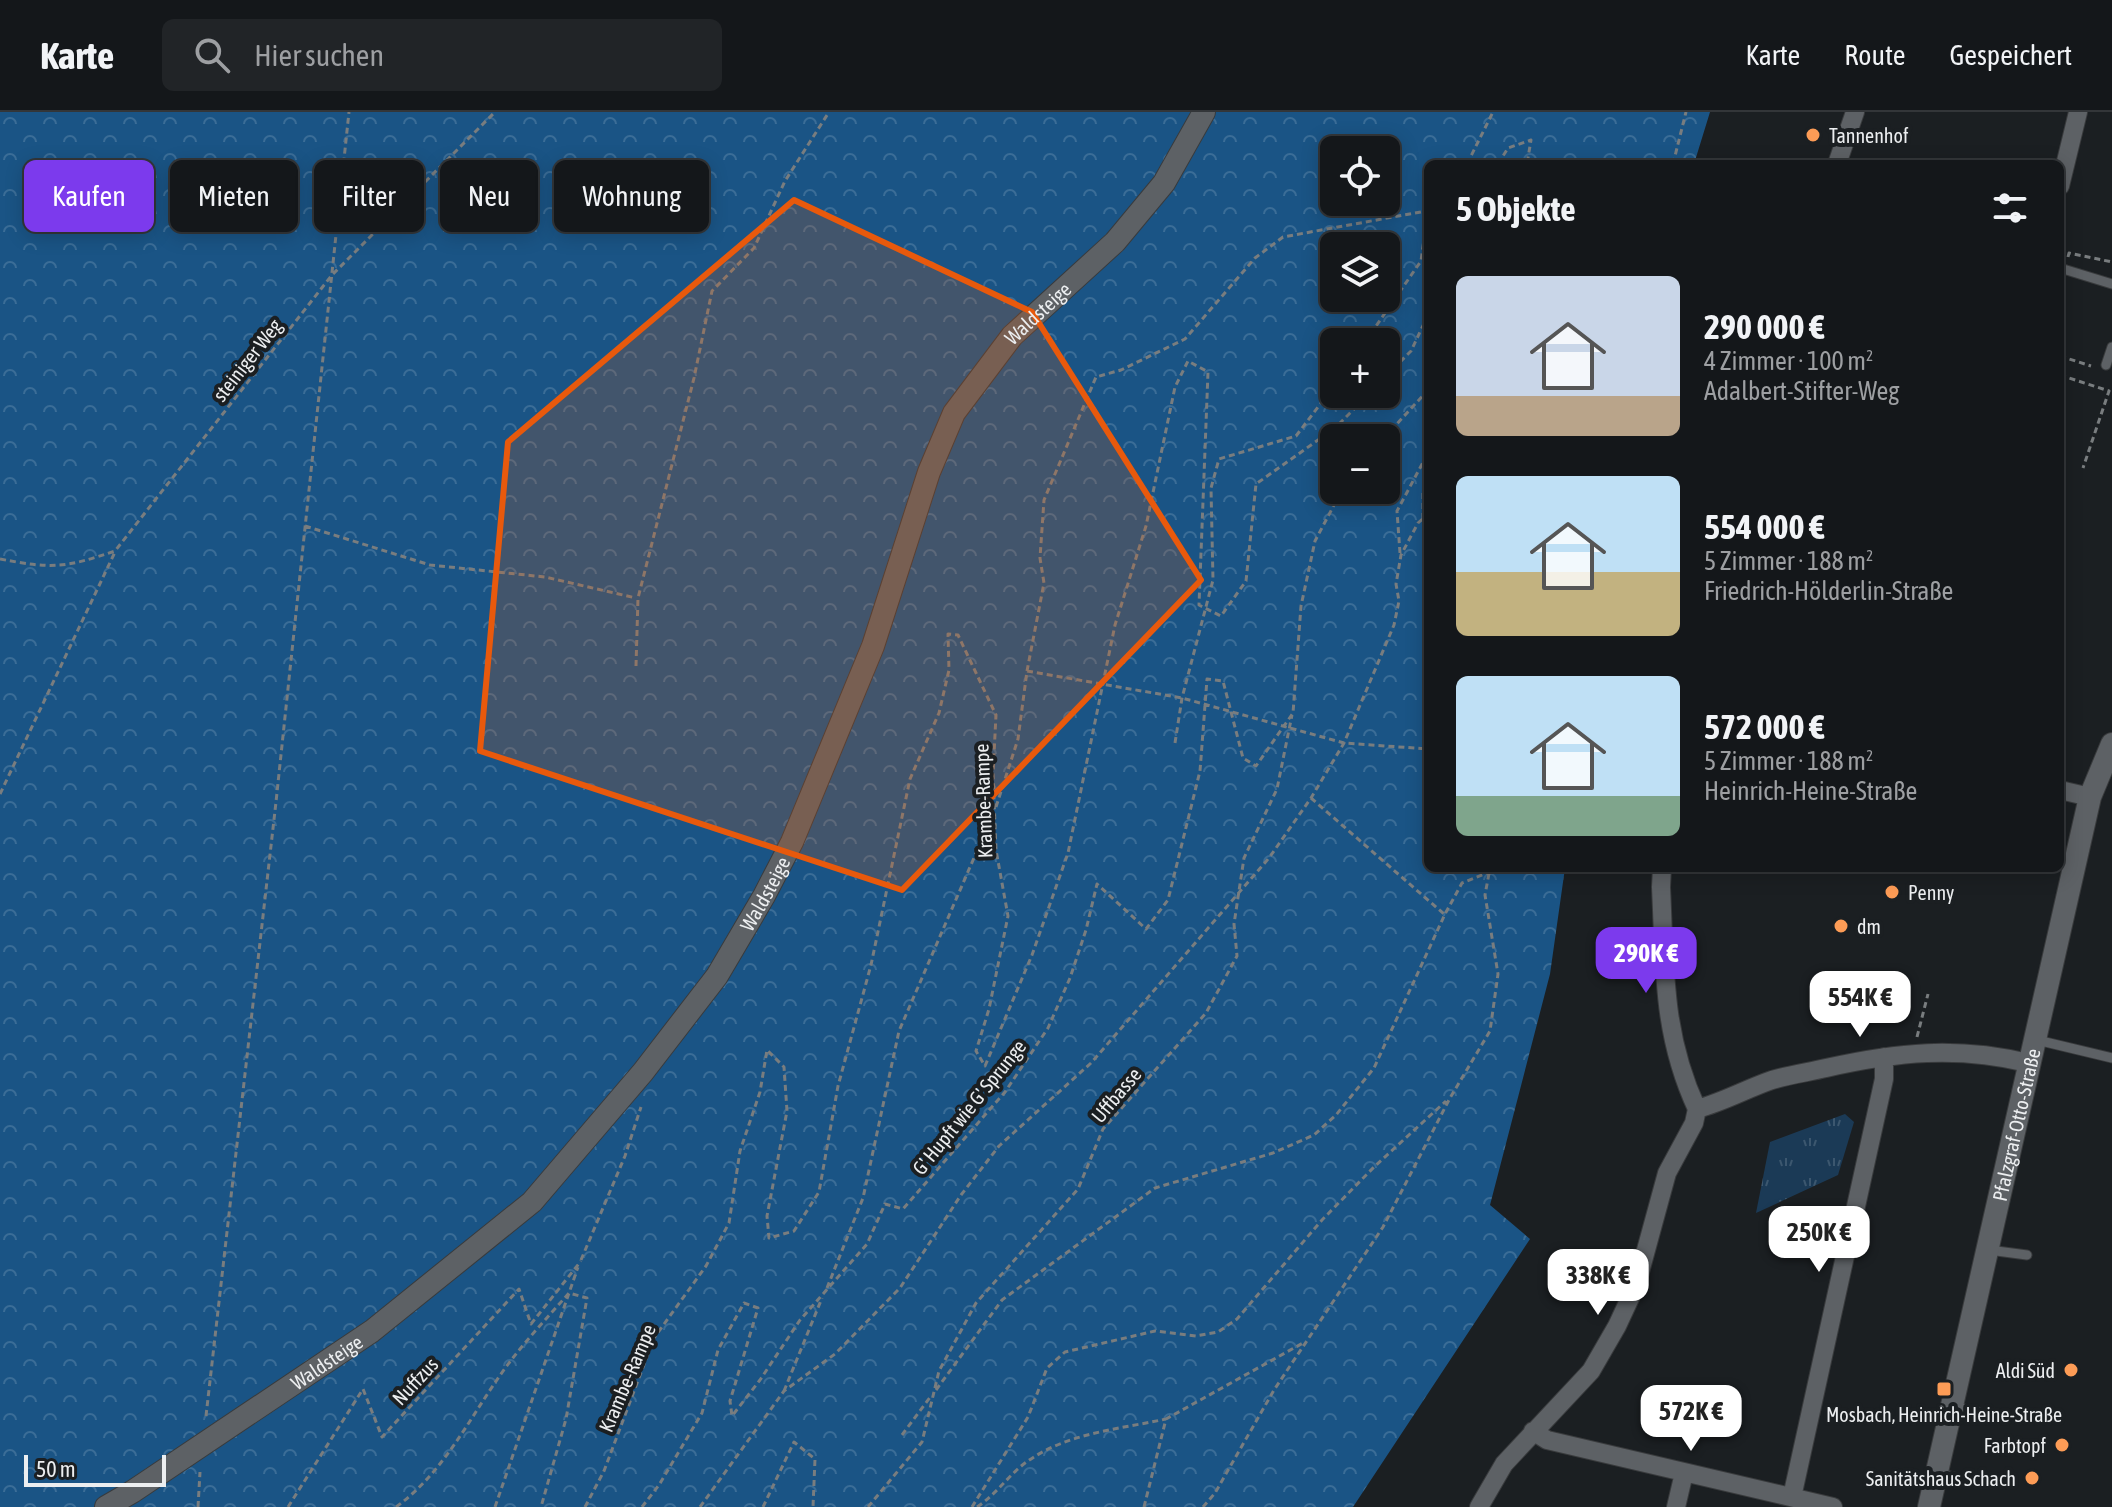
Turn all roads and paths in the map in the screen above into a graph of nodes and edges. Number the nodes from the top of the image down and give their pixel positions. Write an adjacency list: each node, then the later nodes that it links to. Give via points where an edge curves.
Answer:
1 (349, 112): 20 (path)
2 (495, 112): 20 (path, steiniger Weg)
3 (829, 112): 42 (path, via 785,181 754,248 712,291)
4 (1204, 112): 71 (street, Waldsteige, via 1164,183 1115,242 1012,336 954,413 929,472 873,646 792,842 717,976)
5 (1493, 112): 9 (path)
6 (1686, 112): 12 (path)
7 (1855, 112): 13 (street)
8 (2078, 112): 14 (street)
9 (1469, 160)
10 (1500, 160): 11 (path, via 1508,148 1531,140)
11 (1528, 160)
12 (1674, 160)
13 (1838, 160)
14 (2064, 170)
15 (1424, 211): 45 (path, via 1283,237 1255,258 1185,339 1096,377 1044,500 1044,583)
16 (1424, 236): 23 (path, via 1421,261)
17 (2112, 262): 18 (path, via 2069,253)
18 (2064, 264)
19 (2064, 270): 21 (lane)
20 (332, 275): 38 (path); 39 (path, steiniger Weg)
21 (2112, 284)
22 (1424, 323): 26 (path)
23 (1375, 328)
24 (2112, 347): 27 (lane)
25 (2064, 357): 27 (path, via 2093,367)
26 (1400, 362)
27 (2106, 365)
28 (2064, 376): 34 (path, via 2109,391)
29 (1424, 394): 32 (path)
30 (1320, 404): 43 (path, via 1296,436 1219,459 1211,488 1213,580)
31 (1355, 408): 43 (path, via 1256,484 1246,581 1221,616)
32 (1397, 424)
33 (1424, 460): 40 (path, via 1397,511)
34 (2083, 468)
35 (1424, 490): 37 (path)
36 (1335, 504): 50 (path, via 1315,541 1301,606 1293,713)
37 (1423, 519): 40 (path)
38 (305, 526): 42 (path, via 430,565 545,577); 87 (path)
39 (115, 551): 41 (path, via 70,566); 56 (path, steiniger Weg)
40 (1401, 555): 52 (path, via 1394,625)
41 (0, 559)
42 (638, 598): 44 (path)
43 (1204, 608): 46 (path, Krambe-Rampe, via 1199,605 1208,372 1188,361 1175,387 1146,526 1115,625); 47 (path)
44 (636, 666)
45 (1027, 671): 46 (path); 59 (path, via 1018,739)
46 (1104, 684): 47 (path); 59 (path, Krambe-Rampe, via 1068,853 985,1066 976,1051 1008,916)
47 (1182, 698): 48 (path); 51 (path)
48 (1205, 704): 49 (path); 49 (path, via 1207,679 1223,681); 78 (path, G' Hupft wie G' Sprunge, via 1200,771 1168,900 1146,929 1097,884 1074,966 1048,1028 1005,1092 903,1209 885,1204 867,1244)
49 (1231, 712): 50 (path); 50 (path, via 1243,758 1256,766)
50 (1287, 726): 52 (path); 63 (path, Uffbasse, via 1277,789 1244,858)
51 (1175, 743)
52 (1344, 743): 54 (path); 58 (path)
53 (2112, 744): 57 (street, Pfalzgraf-Otto-Straße)
54 (1424, 749)
55 (2064, 791): 57 (street)
56 (0, 794)
57 (2090, 797): 66 (street, Pfalzgraf-Otto-Straße)
58 (1311, 798): 63 (path); 64 (path)
59 (995, 810): 78 (path, via 899,1031 863,1198); 98 (path, Krambe-Rampe, via 996,715 958,635 948,634 946,684 910,779 871,965 838,1086 819,1192 794,1231 769,1238 767,1216 787,1111 784,1067 767,1050 760,1092 740,1151 729,1223 706,1266 654,1338)
60 (1484, 872): 64 (path, via 1462,883)
61 (1488, 872): 72 (path, via 1485,895 1498,974 1490,1031)
62 (1662, 872): 73 (street, via 1668,1020)
63 (1239, 892): 80 (path, via 1091,1063 999,1146 900,1288 835,1354); 81 (path, Uffbasse, via 1237,956 1206,1013 1103,1129 1078,1189 976,1303 939,1371)
64 (1445, 914): 81 (path, via 1374,1068 1336,1115 1314,1135 1273,1153 1155,1188 1002,1300)
65 (1928, 994): 67 (path)
66 (2034, 1039): 69 (lane); 70 (street, Pfalzgraf-Otto-Straße)
67 (1916, 1042)
68 (1884, 1057): 70 (street, via 1942,1051); 73 (street, via 1773,1080); 91 (street, via 1884,1079)
69 (2112, 1058)
70 (2028, 1063): 74 (street, Pfalzgraf-Otto-Straße)
71 (643, 1072): 76 (path, via 646,1090 625,1156); 87 (street, Waldsteige, via 532,1202 372,1331)
72 (1450, 1098): 79 (path, via 1383,1227); 104 (path, via 1364,1177 1237,1319 1218,1332 1196,1336 1155,1331 1065,1352 1047,1368 1028,1417)
73 (1697, 1109): 85 (street, via 1667,1173 1637,1283 1617,1326 1591,1371)
74 (1989, 1250): 75 (lane); 82 (street, Pfalzgraf-Otto-Straße)
75 (2027, 1255)
76 (581, 1261): 77 (path); 94 (path, Nuffzus, via 531,1324 519,1289 382,1437 363,1389)
77 (569, 1293): 95 (path, via 509,1363 419,1491); 96 (path); 97 (path, Krambe-Rampe, via 587,1298 566,1419)
78 (824, 1293): 80 (path); 99 (path, G' Hupft wie G' Sprunge, via 732,1416 730,1401 758,1308 744,1303 718,1350 702,1413)
79 (1307, 1341): 84 (path); 106 (path)
80 (784, 1391): 100 (path)
81 (934, 1392): 86 (path); 103 (path, Uffbasse, via 922,1442)
82 (1952, 1406): 83 (lane); 89 (street, Pfalzgraf-Otto-Straße)
83 (1991, 1415)
84 (1166, 1419): 104 (path, via 1059,1443 1026,1462 995,1495); 105 (path)
85 (1533, 1431): 88 (street, via 1547,1440); 107 (street, via 1504,1464)
86 (902, 1435)
87 (202, 1446): 92 (street, Waldsteige); 93 (path)
88 (1684, 1473): 91 (street); 108 (street)
89 (1938, 1473): 90 (lane); 110 (street, Pfalzgraf-Otto-Straße)
90 (1975, 1482)
91 (1792, 1497): 109 (street)
92 (106, 1507)
93 (198, 1507)
94 (288, 1507)
95 (396, 1507)
96 (495, 1507)
97 (541, 1507)
98 (585, 1507)
99 (642, 1507)
100 (700, 1507)
101 (763, 1507): 102 (path, via 794,1442 815,1459)
102 (813, 1507)
103 (868, 1507)
104 (974, 1507)
105 (1144, 1507)
106 (1203, 1507)
107 (1479, 1507)
108 (1676, 1507)
109 (1833, 1507)
110 (1929, 1507)

